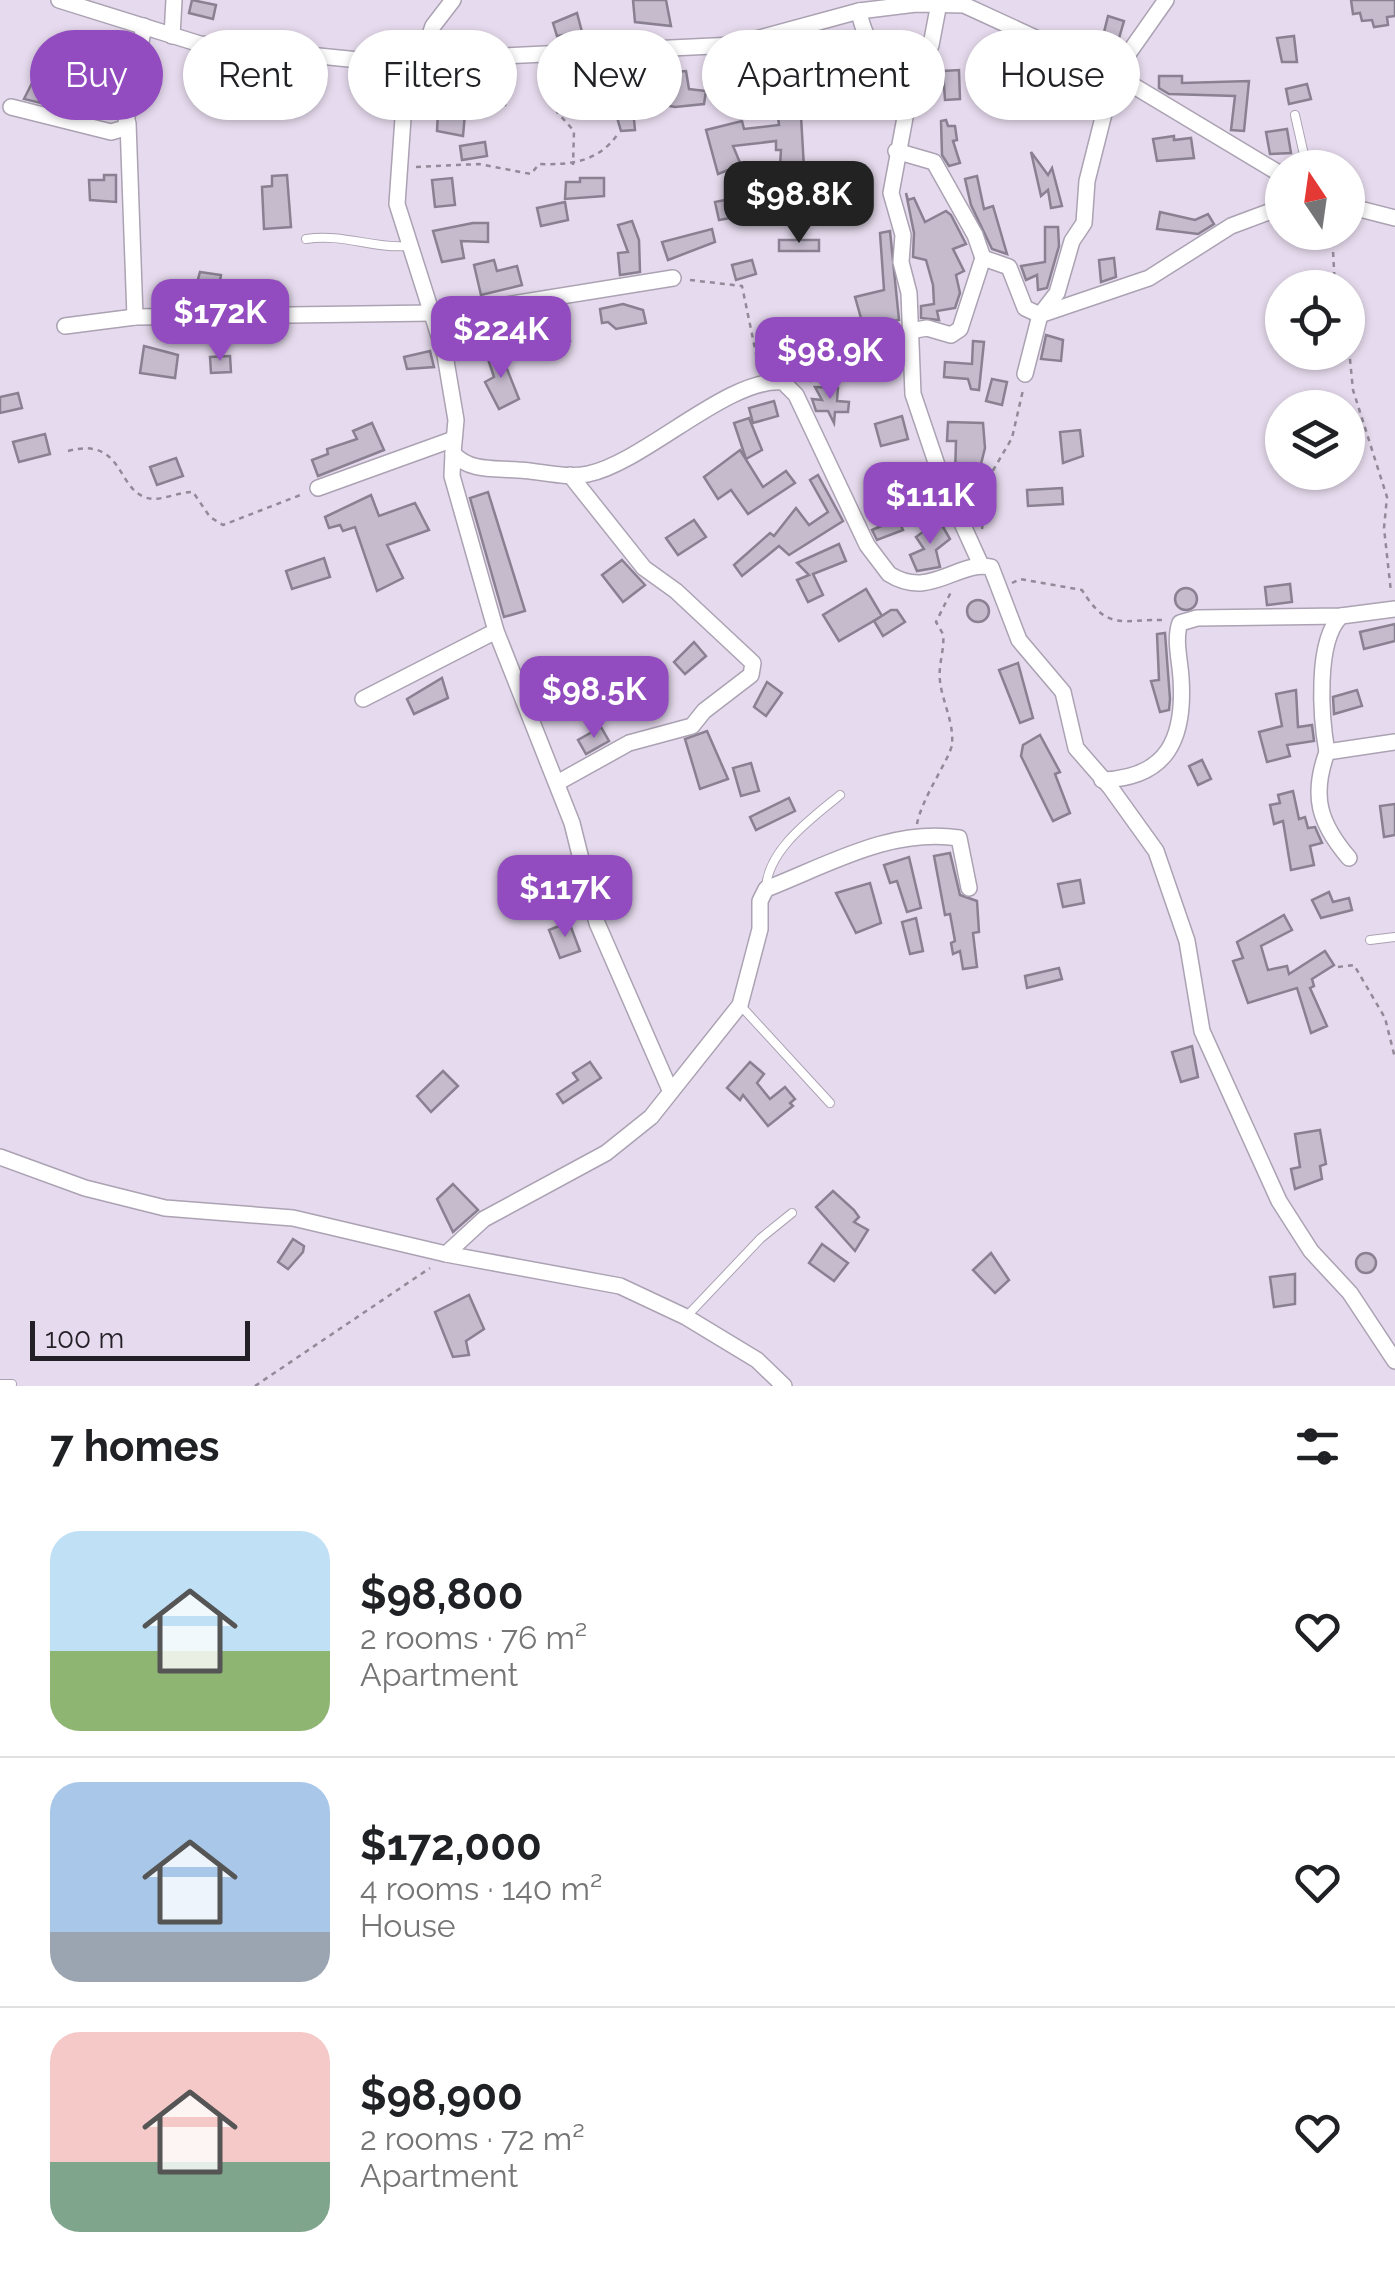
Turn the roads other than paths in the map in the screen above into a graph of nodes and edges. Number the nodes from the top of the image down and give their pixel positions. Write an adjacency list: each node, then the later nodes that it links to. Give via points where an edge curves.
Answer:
1 (58, 0): 8 (street)
2 (174, 0): 14 (street)
3 (453, 0): 9 (street)
4 (1166, 0): 15 (street)
5 (963, 2): 6 (street); 13 (street)
6 (939, 3): 7 (street); 12 (street)
7 (859, 11): 10 (street); 11 (street)
8 (144, 26): 14 (street); 25 (street)
9 (431, 30)
10 (791, 30)
11 (865, 30)
12 (932, 30)
13 (1022, 30)
14 (172, 36): 18 (street)
15 (1140, 37)
16 (702, 46): 17 (street)
17 (517, 55)
18 (348, 58)
19 (1140, 90): 28 (street)
20 (11, 106): 25 (street, via 111,132)
21 (1295, 114): 26 (lane)
22 (406, 120): 33 (street, via 397,204)
23 (903, 120): 27 (street)
24 (1102, 120): 36 (street, via 1084,224 1057,293)
25 (128, 123): 37 (street)
26 (1303, 150)
27 (896, 151): 34 (street, via 934,162); 40 (street, via 891,194 903,235)
28 (1265, 165)
29 (1365, 210): 31 (street)
30 (1265, 213): 36 (street, via 1231,226 1148,278)
31 (1395, 218)
32 (306, 239): 33 (lane, via 337,235 386,248)
33 (408, 246): 38 (street)
34 (983, 258): 36 (street, via 1009,266 1025,308); 40 (street, via 960,329 951,335)
35 (673, 278): 38 (street)
36 (1040, 315): 41 (street)
37 (135, 318): 38 (street); 39 (street)
38 (435, 318): 42 (street, via 454,402)
39 (65, 326)
40 (910, 331): 45 (street, via 914,394 941,478)
41 (1025, 374)
42 (452, 446): 43 (street, via 468,465); 44 (street); 48 (street, via 452,476)
43 (570, 476): 45 (street, via 622,461 699,414 783,382 796,395 883,567 907,581 933,583); 53 (street, via 644,568 753,663 750,675 692,726 629,742)
44 (318, 488)
45 (981, 566): 52 (street, via 991,567 1020,640 1063,692 1076,748)
46 (1393, 609): 47 (street)
47 (1341, 616): 51 (street, via 1326,650 1320,718); 52 (street, via 1180,623 1182,700 1174,745 1164,760 1139,774)
48 (496, 631): 49 (street); 53 (street)
49 (363, 699)
50 (1395, 742): 51 (street)
51 (1327, 752): 55 (street, via 1318,778 1326,832)
52 (1102, 780): 67 (street, via 1156,851 1187,941 1202,1031 1279,1201)
53 (557, 782): 61 (street, via 597,923)
54 (840, 795): 57 (lane, via 771,865)
55 (1349, 858)
56 (969, 888): 57 (street, via 960,838 910,835)
57 (766, 889): 60 (street)
58 (1395, 937): 59 (lane)
59 (1370, 940)
60 (740, 1005): 61 (street); 62 (lane)
61 (670, 1090): 65 (street, via 634,1134 494,1213)
62 (830, 1103)
63 (0, 1157): 65 (street, via 166,1208 293,1218)
64 (792, 1213): 66 (lane)
65 (446, 1254): 66 (street, via 620,1286)
66 (686, 1317): 70 (street, via 757,1360)
67 (1395, 1361)
68 (0, 1384): 69 (lane)
69 (12, 1384)
70 (784, 1386)

